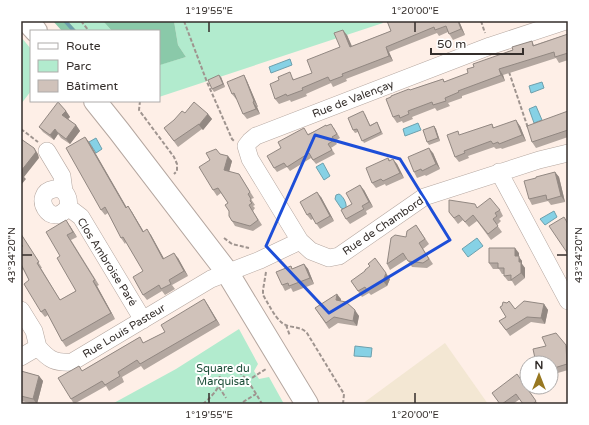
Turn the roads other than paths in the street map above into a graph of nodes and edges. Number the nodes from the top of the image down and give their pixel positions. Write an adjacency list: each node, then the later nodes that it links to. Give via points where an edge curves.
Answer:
1 (27, 21): 3 (main road)
2 (566, 21): 8 (street, Rue de Valençay, via 490,46 256,136 246,146 250,159)
3 (35, 30)
4 (96, 102): 9 (main road)
5 (47, 151): 12 (street, Clos Ambroise Paré, via 62,176 66,199 81,218)
6 (568, 153): 7 (street, Rue de Chambord)
7 (499, 172): 8 (street, Rue de Chambord, via 424,197 339,256 329,258 311,251); 10 (street)
8 (300, 241): 9 (street)
9 (228, 272): 12 (street, Rue Louis Pasteur, via 211,279); 15 (main road)
10 (568, 301)
11 (21, 310): 13 (street, via 34,330)
12 (143, 320): 13 (street, Rue Louis Pasteur, via 72,362 55,361)
13 (38, 347): 14 (street)
14 (21, 358)
15 (307, 404)

